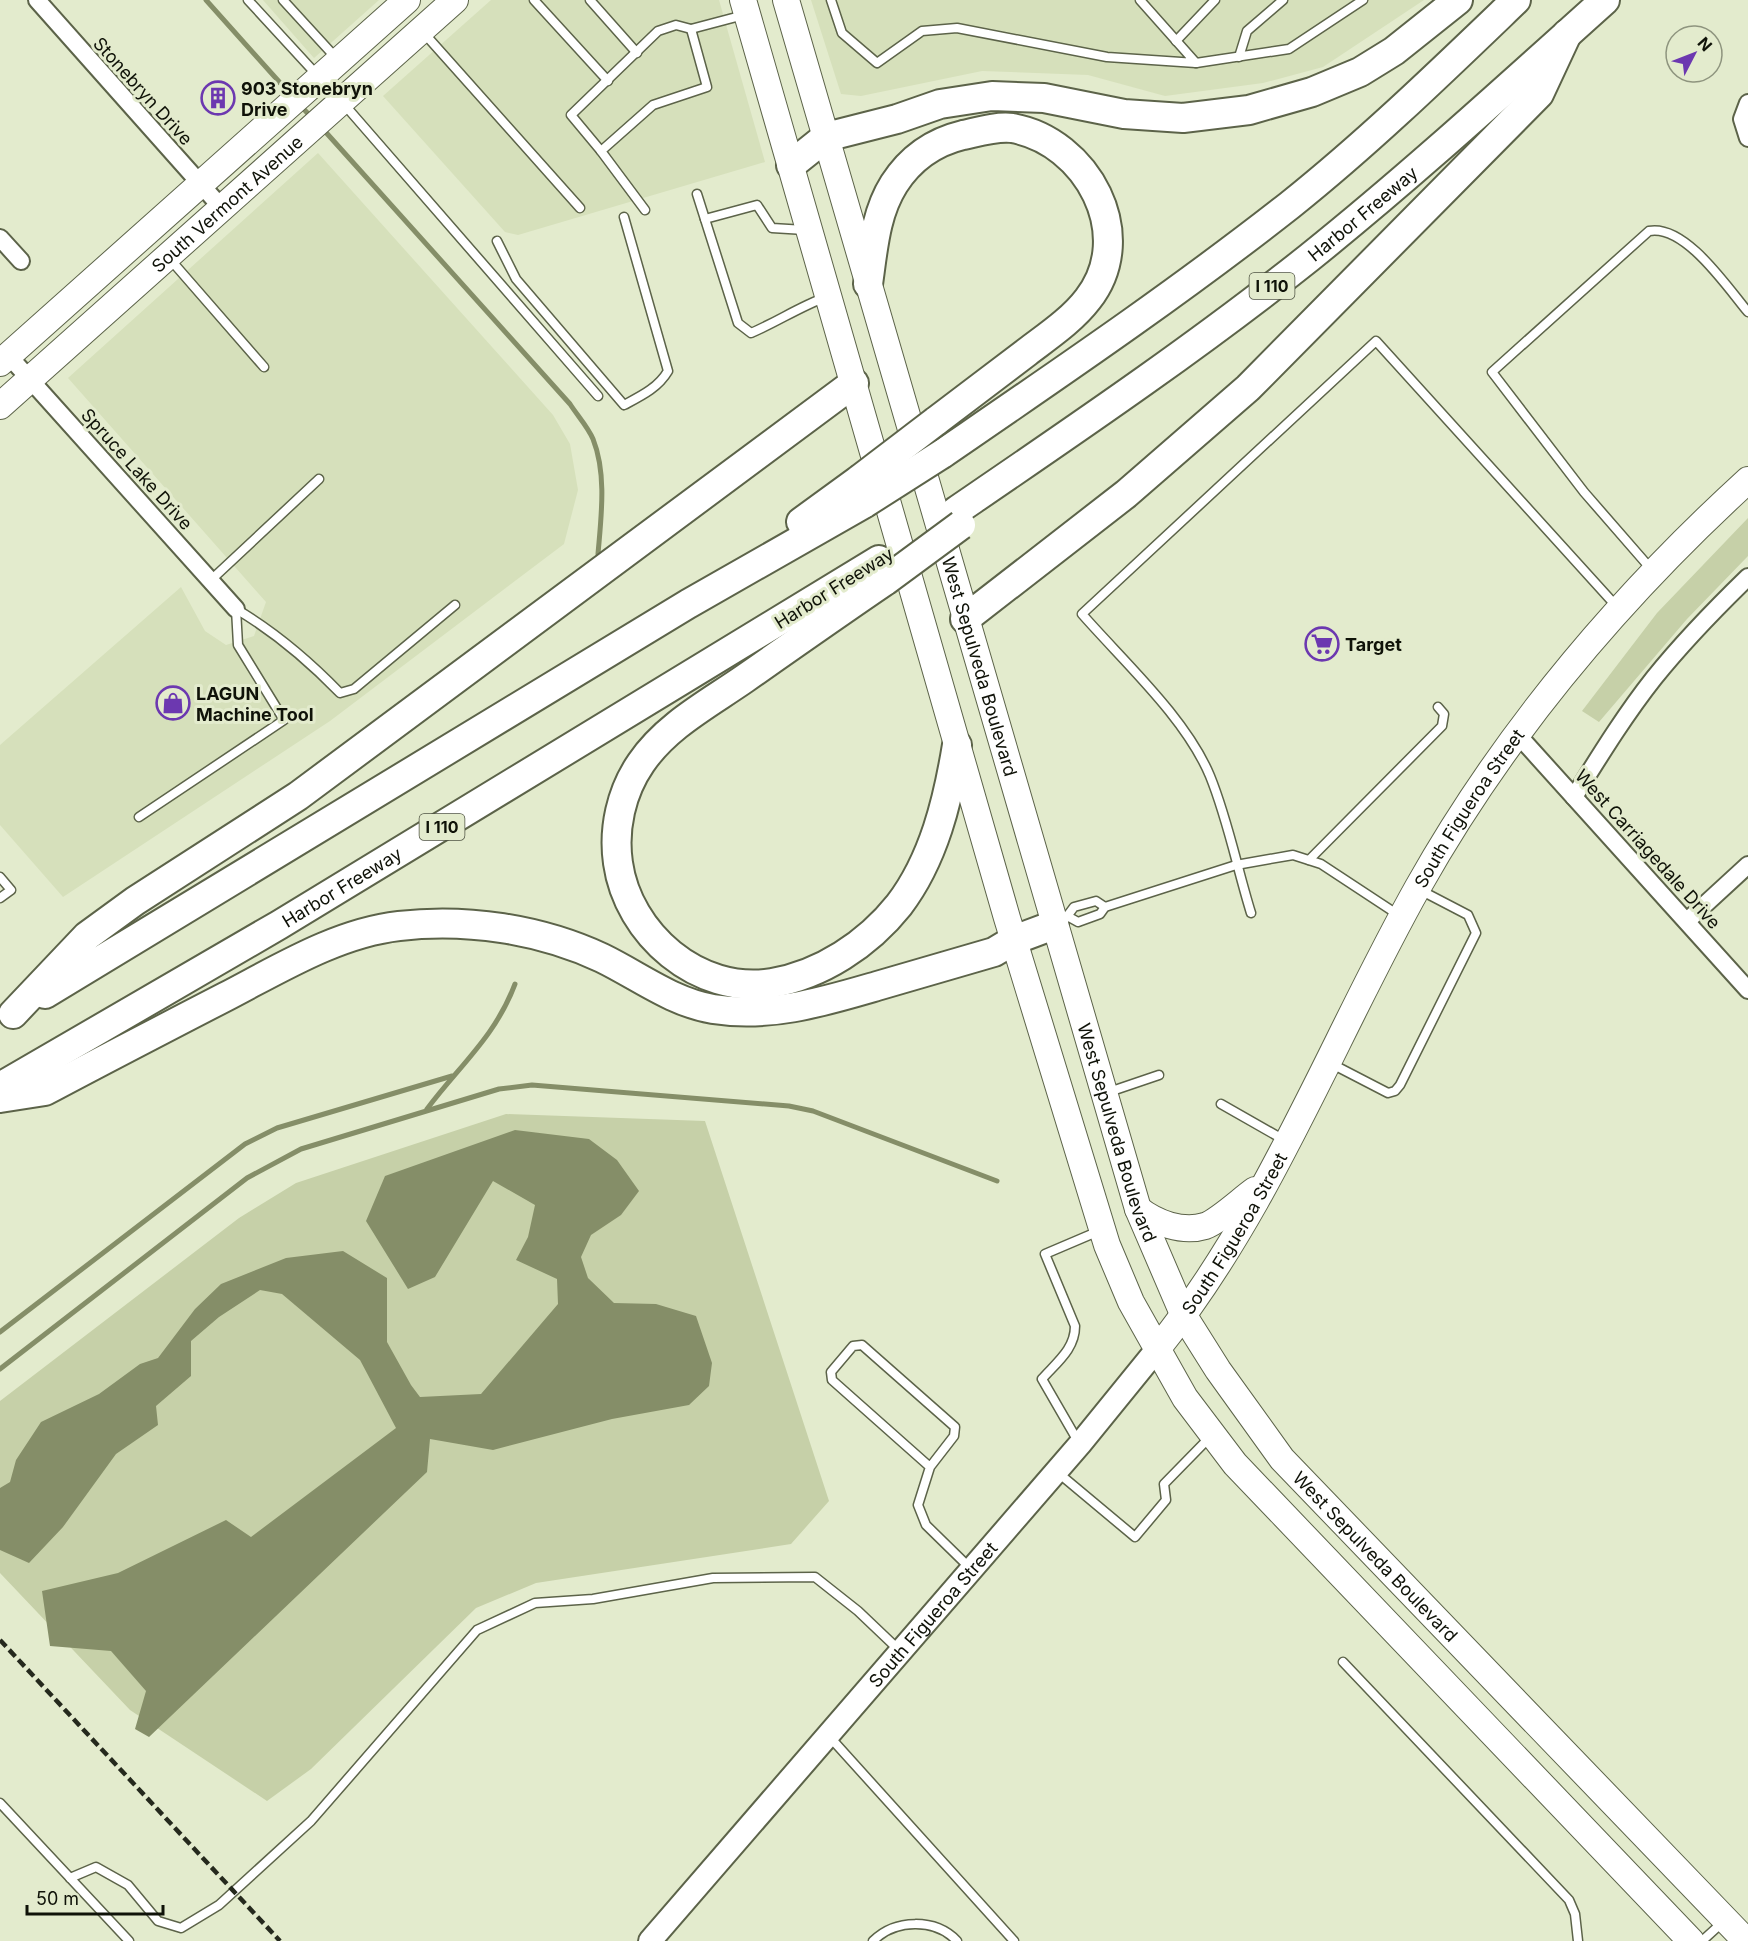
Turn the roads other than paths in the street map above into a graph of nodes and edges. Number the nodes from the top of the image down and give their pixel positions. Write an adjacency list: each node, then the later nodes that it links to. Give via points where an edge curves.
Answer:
1 (36, 0): 33 (street, Stonebryn Drive)
2 (248, 0): 25 (lane)
3 (283, 0): 25 (lane)
4 (407, 0): 25 (main road, South Vermont Avenue)
5 (455, 0): 19 (main road, South Vermont Avenue)
6 (534, 0): 26 (lane)
7 (590, 0): 22 (lane)
8 (786, 0): 29 (main road, West Sepulveda Boulevard)
9 (831, 0): 24 (lane, via 842,33 877,63 922,31 957,28 1107,57)
10 (1140, 0): 21 (lane)
11 (1215, 0): 21 (lane)
12 (1283, 0): 23 (lane, via 1247,31)
13 (1363, 0): 23 (lane, via 1289,49)
14 (1458, 0): 29 (highway, via 1394,51 1360,72 1312,92 1249,110 1183,118 1124,114 1044,98 992,96 940,104)
15 (1516, 0): 56 (highway, bridge, via 1394,117 1292,204 1182,288 942,454)
16 (1605, 0): 20 (highway, Harbor Freeway / I 110)
17 (745, 7): 18 (lane); 32 (main road)
18 (691, 29): 22 (lane, via 676,25 658,31); 31 (lane, via 707,87 652,105)
19 (420, 30): 28 (main road, South Vermont Avenue); 36 (lane)
20 (1567, 34): 57 (highway, Harbor Freeway / I 110, via 1424,163 1310,256); 64 (highway, via 1539,94 1248,388 1126,494)
21 (1176, 41): 24 (lane)
22 (637, 53): 26 (lane)
23 (1239, 57): 24 (lane)
24 (1196, 63)
25 (323, 74): 33 (main road, South Vermont Avenue)
26 (608, 81): 31 (lane, via 571,115)
27 (1748, 103): 30 (street, via 1742,119)
28 (337, 104): 35 (main road, South Vermont Avenue); 52 (lane)
29 (826, 137): 32 (highway); 45 (main road, West Sepulveda Boulevard)
30 (1748, 138)
31 (601, 151): 37 (lane)
32 (791, 165): 40 (main road)
33 (200, 184): 35 (street, Stonebryn Drive); 48 (main road, South Vermont Avenue)
34 (697, 194): 39 (lane)
35 (221, 207): 43 (main road, South Vermont Avenue)
36 (580, 208)
37 (645, 210)
38 (624, 217): 42 (lane, via 668,370 663,380 624,405 516,279)
39 (705, 219): 40 (lane, via 757,205 772,228); 46 (lane, via 738,323 751,333 798,307)
40 (810, 231): 46 (main road)
41 (0, 238): 44 (street)
42 (496, 241)
43 (167, 256): 49 (lane); 50 (main road, South Vermont Avenue)
44 (21, 261)
45 (868, 284): 56 (highway, bridge, via 875,228 894,184 917,156 949,139 980,131 1011,128 1051,143 1077,164 1098,194 1108,225 1108,258 1089,298 1062,326 936,421); 64 (main road, West Sepulveda Boulevard)
46 (829, 296): 51 (main road)
47 (1748, 312): 58 (lane, via 1694,249 1659,229 1649,231 1492,372 1584,492)
48 (4, 359): 50 (street, Spruce Lake Drive)
49 (264, 367)
50 (30, 379): 53 (main road, South Vermont Avenue); 60 (street, Spruce Lake Drive)
51 (854, 383): 67 (main road); 83 (highway, via 298,796 87,936)
52 (598, 396)
53 (0, 406)
54 (319, 479): 60 (lane)
55 (1748, 480): 58 (main road, South Figueroa Street)
56 (862, 491): 83 (highway, via 688,604)
57 (882, 571): 67 (highway, via 675,727 641,764 626,793 616,832 620,876 638,920 661,946 687,966 716,978 770,983 810,973 842,957 898,905 924,862 947,799); 86 (highway, Harbor Freeway / I 110)
58 (1653, 572): 62 (main road, South Figueroa Street)
59 (1748, 577): 68 (street, via 1653,679)
60 (211, 580): 63 (street, Spruce Lake Drive)
61 (455, 605): 63 (lane, via 354,689 340,693 269,629)
62 (1619, 608): 66 (main road, South Figueroa Street); 71 (lane, via 1377,341 1082,614 1177,721 1195,747 1210,775)
63 (236, 609): 69 (lane, via 238,645 279,710 283,723)
64 (965, 619): 79 (main road, West Sepulveda Boulevard)
65 (1438, 707): 70 (lane, via 1444,714 1442,726)
66 (1518, 735): 68 (street, West Carriagedale Drive); 74 (main road, South Figueroa Street)
67 (957, 744): 81 (main road)
68 (1574, 797): 80 (street, West Carriagedale Drive)
69 (140, 817)
70 (1309, 860): 71 (lane, via 1293,855); 78 (lane)
71 (1236, 866): 76 (lane); 77 (lane)
72 (1748, 866): 80 (street)
73 (0, 877): 75 (lane, via 11,890)
74 (1417, 889): 78 (main road, South Figueroa Street); 84 (lane, via 1468,915 1476,933 1400,1085 1388,1093)
75 (0, 898)
76 (1105, 907): 79 (lane, via 1100,914 1078,922); 79 (lane, via 1096,901 1074,908)
77 (1251, 913)
78 (1403, 918): 84 (main road, South Figueroa Street)
79 (1061, 921): 81 (highway); 87 (main road, West Sepulveda Boulevard)
80 (1687, 921): 82 (street, West Carriagedale Drive)
81 (1014, 940): 88 (highway, via 994,952 829,1000 791,1010 746,1012 675,998 602,958 552,939 475,925 398,926 302,957 45,1091); 93 (main road)
82 (1748, 990)
83 (6, 1018)
84 (1329, 1062): 90 (main road, South Figueroa Street)
85 (1159, 1075): 87 (lane)
86 (0, 1087)
87 (1104, 1093): 92 (main road, West Sepulveda Boulevard)
88 (0, 1098)
89 (1221, 1104): 90 (lane)
90 (1287, 1141): 91 (main road, South Figueroa Street)
91 (1263, 1185): 92 (main road, via 1205,1226 1180,1227 1155,1221); 94 (main road, South Figueroa Street)
92 (1138, 1209): 94 (main road, West Sepulveda Boulevard)
93 (1102, 1230): 95 (main road, via 1131,1302); 97 (lane, via 1045,1254 1075,1326 1075,1339 1042,1379)
94 (1184, 1316): 95 (main road, South Figueroa Street); 106 (main road, West Sepulveda Boulevard, via 1231,1390 1282,1459)
95 (1158, 1348): 96 (main road, via 1185,1398); 97 (main road, South Figueroa Street)
96 (1213, 1435): 99 (lane, via 1164,1484 1166,1500 1135,1537); 113 (main road, via 1283,1517)
97 (1080, 1444): 99 (main road, South Figueroa Street)
98 (930, 1467): 98 (lane, via 954,1436 955,1427 862,1345 853,1346 831,1372 832,1380); 100 (lane, via 918,1505 926,1525)
99 (1056, 1471): 100 (main road, South Figueroa Street)
100 (971, 1569): 101 (main road, South Figueroa Street)
101 (900, 1651): 103 (main road, South Figueroa Street); 105 (lane, via 815,1577 713,1578 593,1599 535,1603 477,1630 311,1821 219,1905 182,1928 158,1921 128,1885 96,1867)
102 (1343, 1662): 112 (lane, via 1569,1900)
103 (828, 1735): 108 (main road, South Figueroa Street); 111 (lane)
104 (0, 1803): 105 (lane)
105 (70, 1878): 107 (lane)
106 (1726, 1919): 114 (lane); 115 (main road, West Sepulveda Boulevard)
107 (129, 1941)
108 (650, 1941)
109 (873, 1941): 110 (lane, via 894,1926 917,1924 947,1930)
110 (957, 1941)
111 (1014, 1941)
112 (1578, 1941)
113 (1691, 1941)
114 (1702, 1941)
115 (1746, 1941)

